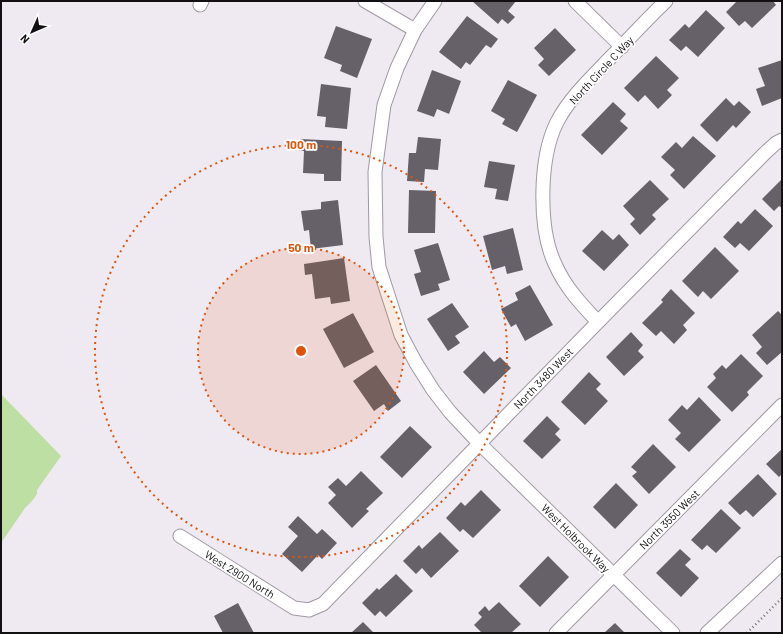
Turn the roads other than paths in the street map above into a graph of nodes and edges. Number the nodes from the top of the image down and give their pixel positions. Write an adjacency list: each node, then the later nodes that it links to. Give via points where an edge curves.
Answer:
1 (365, 1): 5 (street)
2 (435, 1): 5 (street, West Holbrook Way)
3 (575, 1): 6 (street)
4 (666, 1): 6 (street, North Circle C Way)
5 (415, 30): 10 (street, West Holbrook Way, via 396,68 384,105 375,172 379,267 401,335 416,363 450,412)
6 (622, 46): 8 (street, North Circle C Way, via 584,85 557,122 548,144 543,173 547,242 555,264 575,298)
7 (782, 140): 8 (street, North 3480 West, via 765,153)
8 (598, 322): 10 (street, North 3480 West)
9 (782, 405): 13 (street, North 3550 West)
10 (480, 444): 13 (street, West Holbrook Way); 14 (street, North 3480 West, via 323,604)
11 (180, 536): 14 (street, West 2900 North, via 288,604)
12 (782, 563): 17 (street)
13 (614, 575): 15 (street, North 3550 West); 16 (street, West Holbrook Way)
14 (302, 610)
15 (556, 633)
16 (673, 633)
17 (707, 633)

